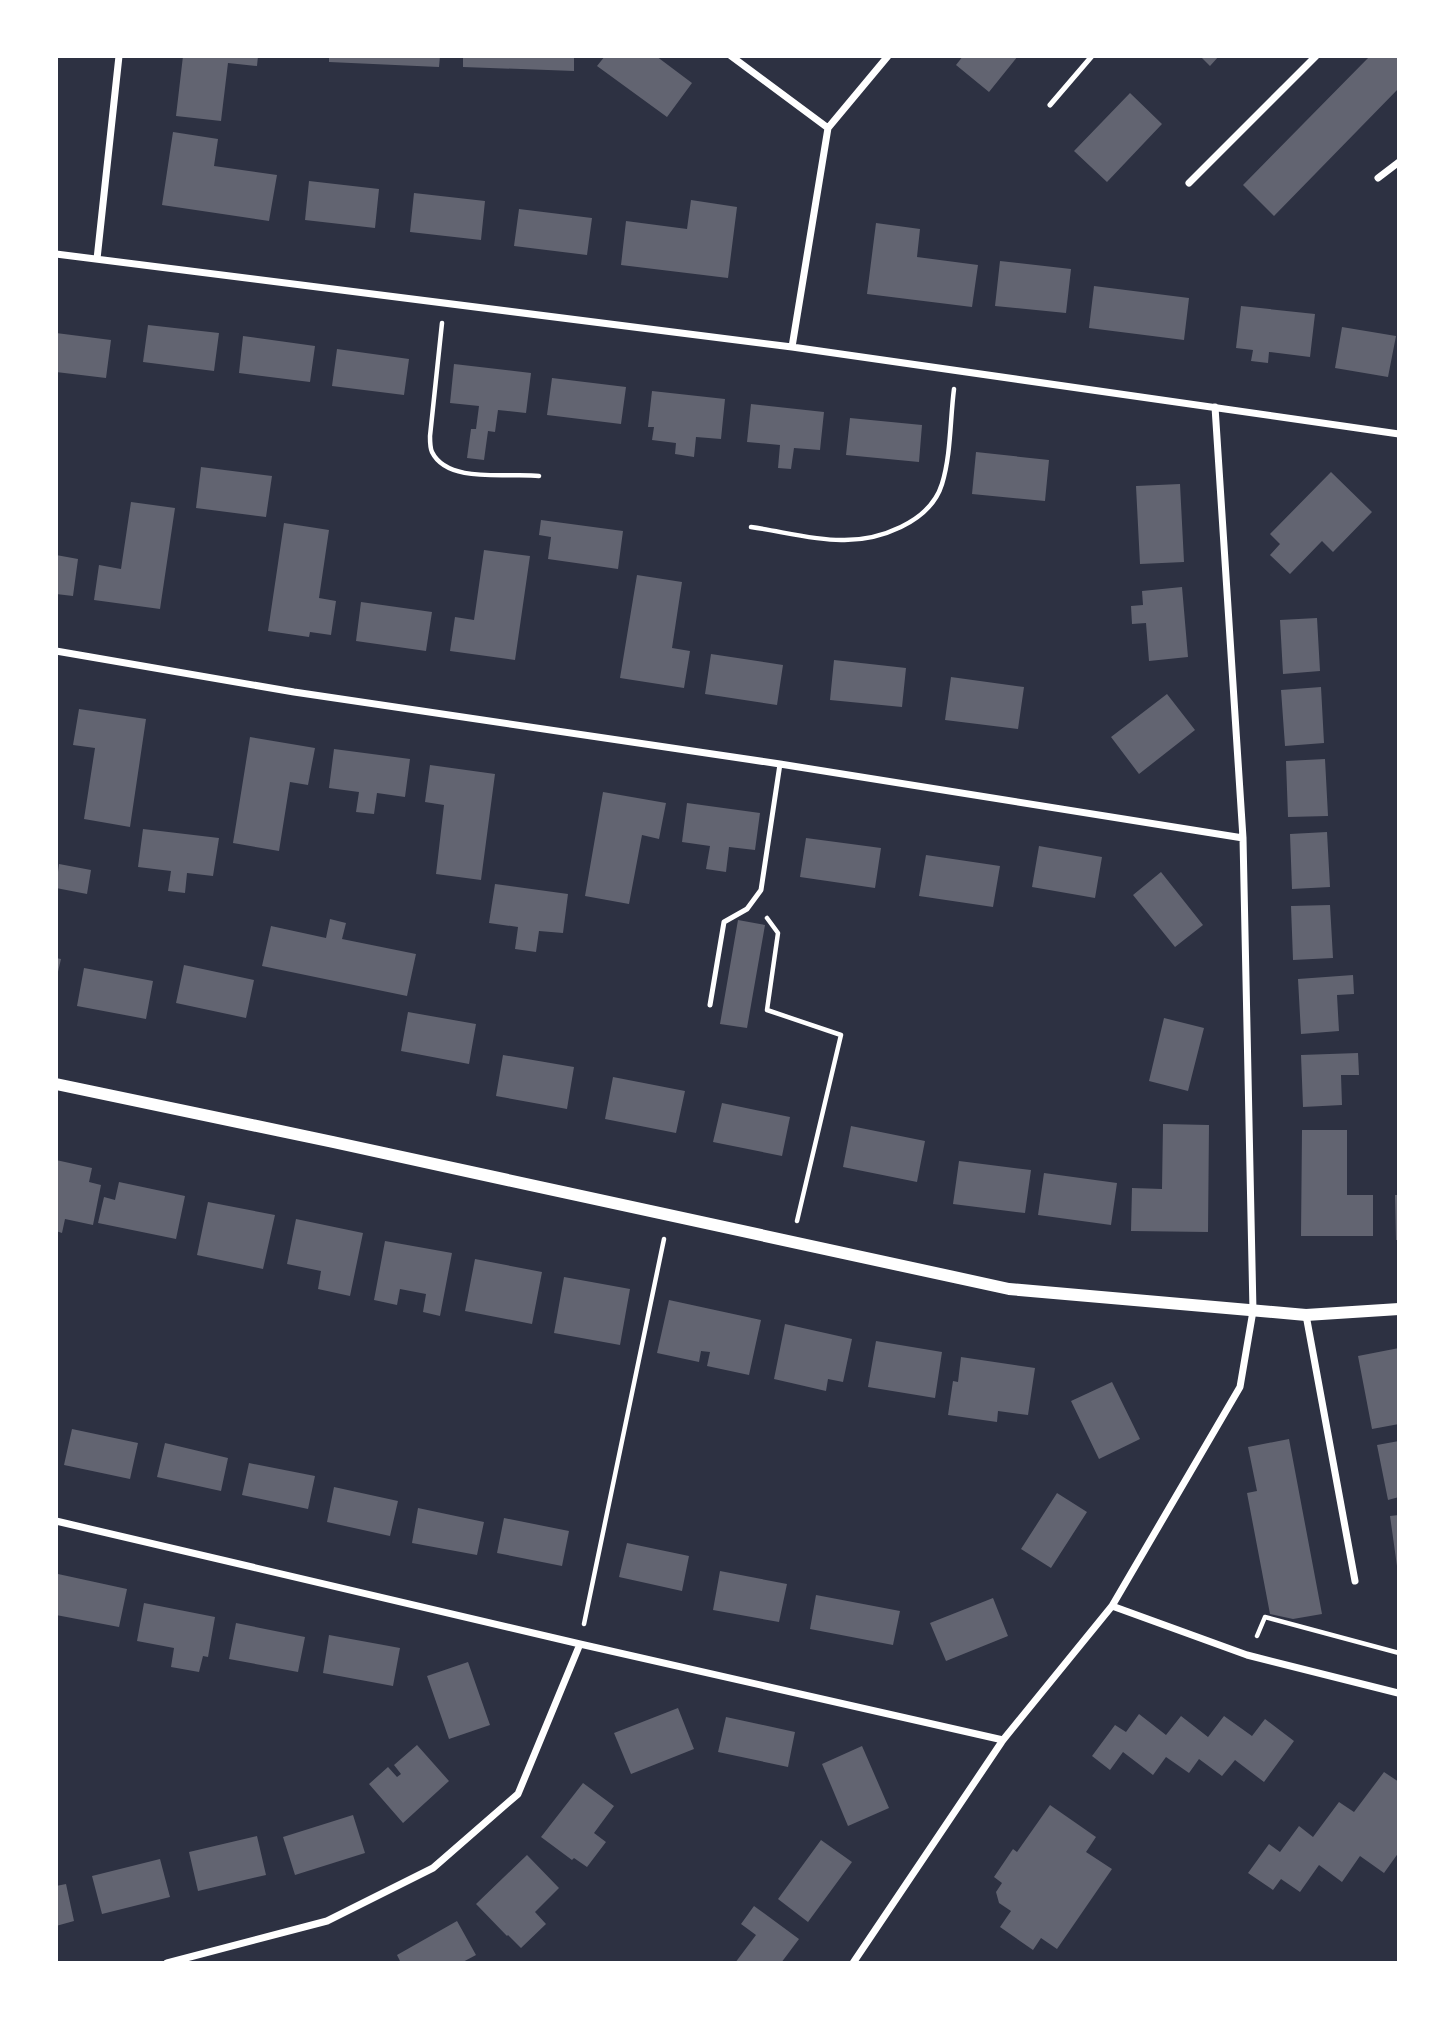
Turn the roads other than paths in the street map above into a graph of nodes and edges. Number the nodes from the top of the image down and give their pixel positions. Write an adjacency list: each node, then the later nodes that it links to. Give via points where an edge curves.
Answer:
1 (119, 56): 12 (street)
2 (731, 56): 7 (street)
3 (888, 56): 7 (street)
4 (1092, 56): 6 (lane)
5 (1316, 56): 10 (street)
6 (1050, 105)
7 (828, 128): 13 (street)
8 (1399, 162): 9 (street)
9 (1378, 178)
10 (1188, 183)
11 (56, 254): 12 (street)
12 (97, 259): 13 (street)
13 (792, 347): 14 (street)
14 (1215, 407): 15 (street); 18 (street)
15 (1399, 434)
16 (56, 651): 17 (street, via 294,692)
17 (780, 764): 18 (street); 19 (lane, via 761,890 747,909 724,922)
18 (1243, 838): 22 (street)
19 (710, 1005)
20 (56, 1084): 22 (street, via 1009,1289)
21 (1399, 1309): 23 (street)
22 (1252, 1311): 23 (street); 26 (street, via 1240,1387)
23 (1306, 1315): 25 (street)
24 (56, 1521): 27 (street)
25 (1355, 1581)
26 (1112, 1606): 28 (street, via 1247,1655); 29 (street)
27 (580, 1644): 29 (street); 30 (street, via 518,1794 433,1868 327,1921)
28 (1398, 1693)
29 (1003, 1740): 31 (street)
30 (167, 1963)
31 (853, 1963)

